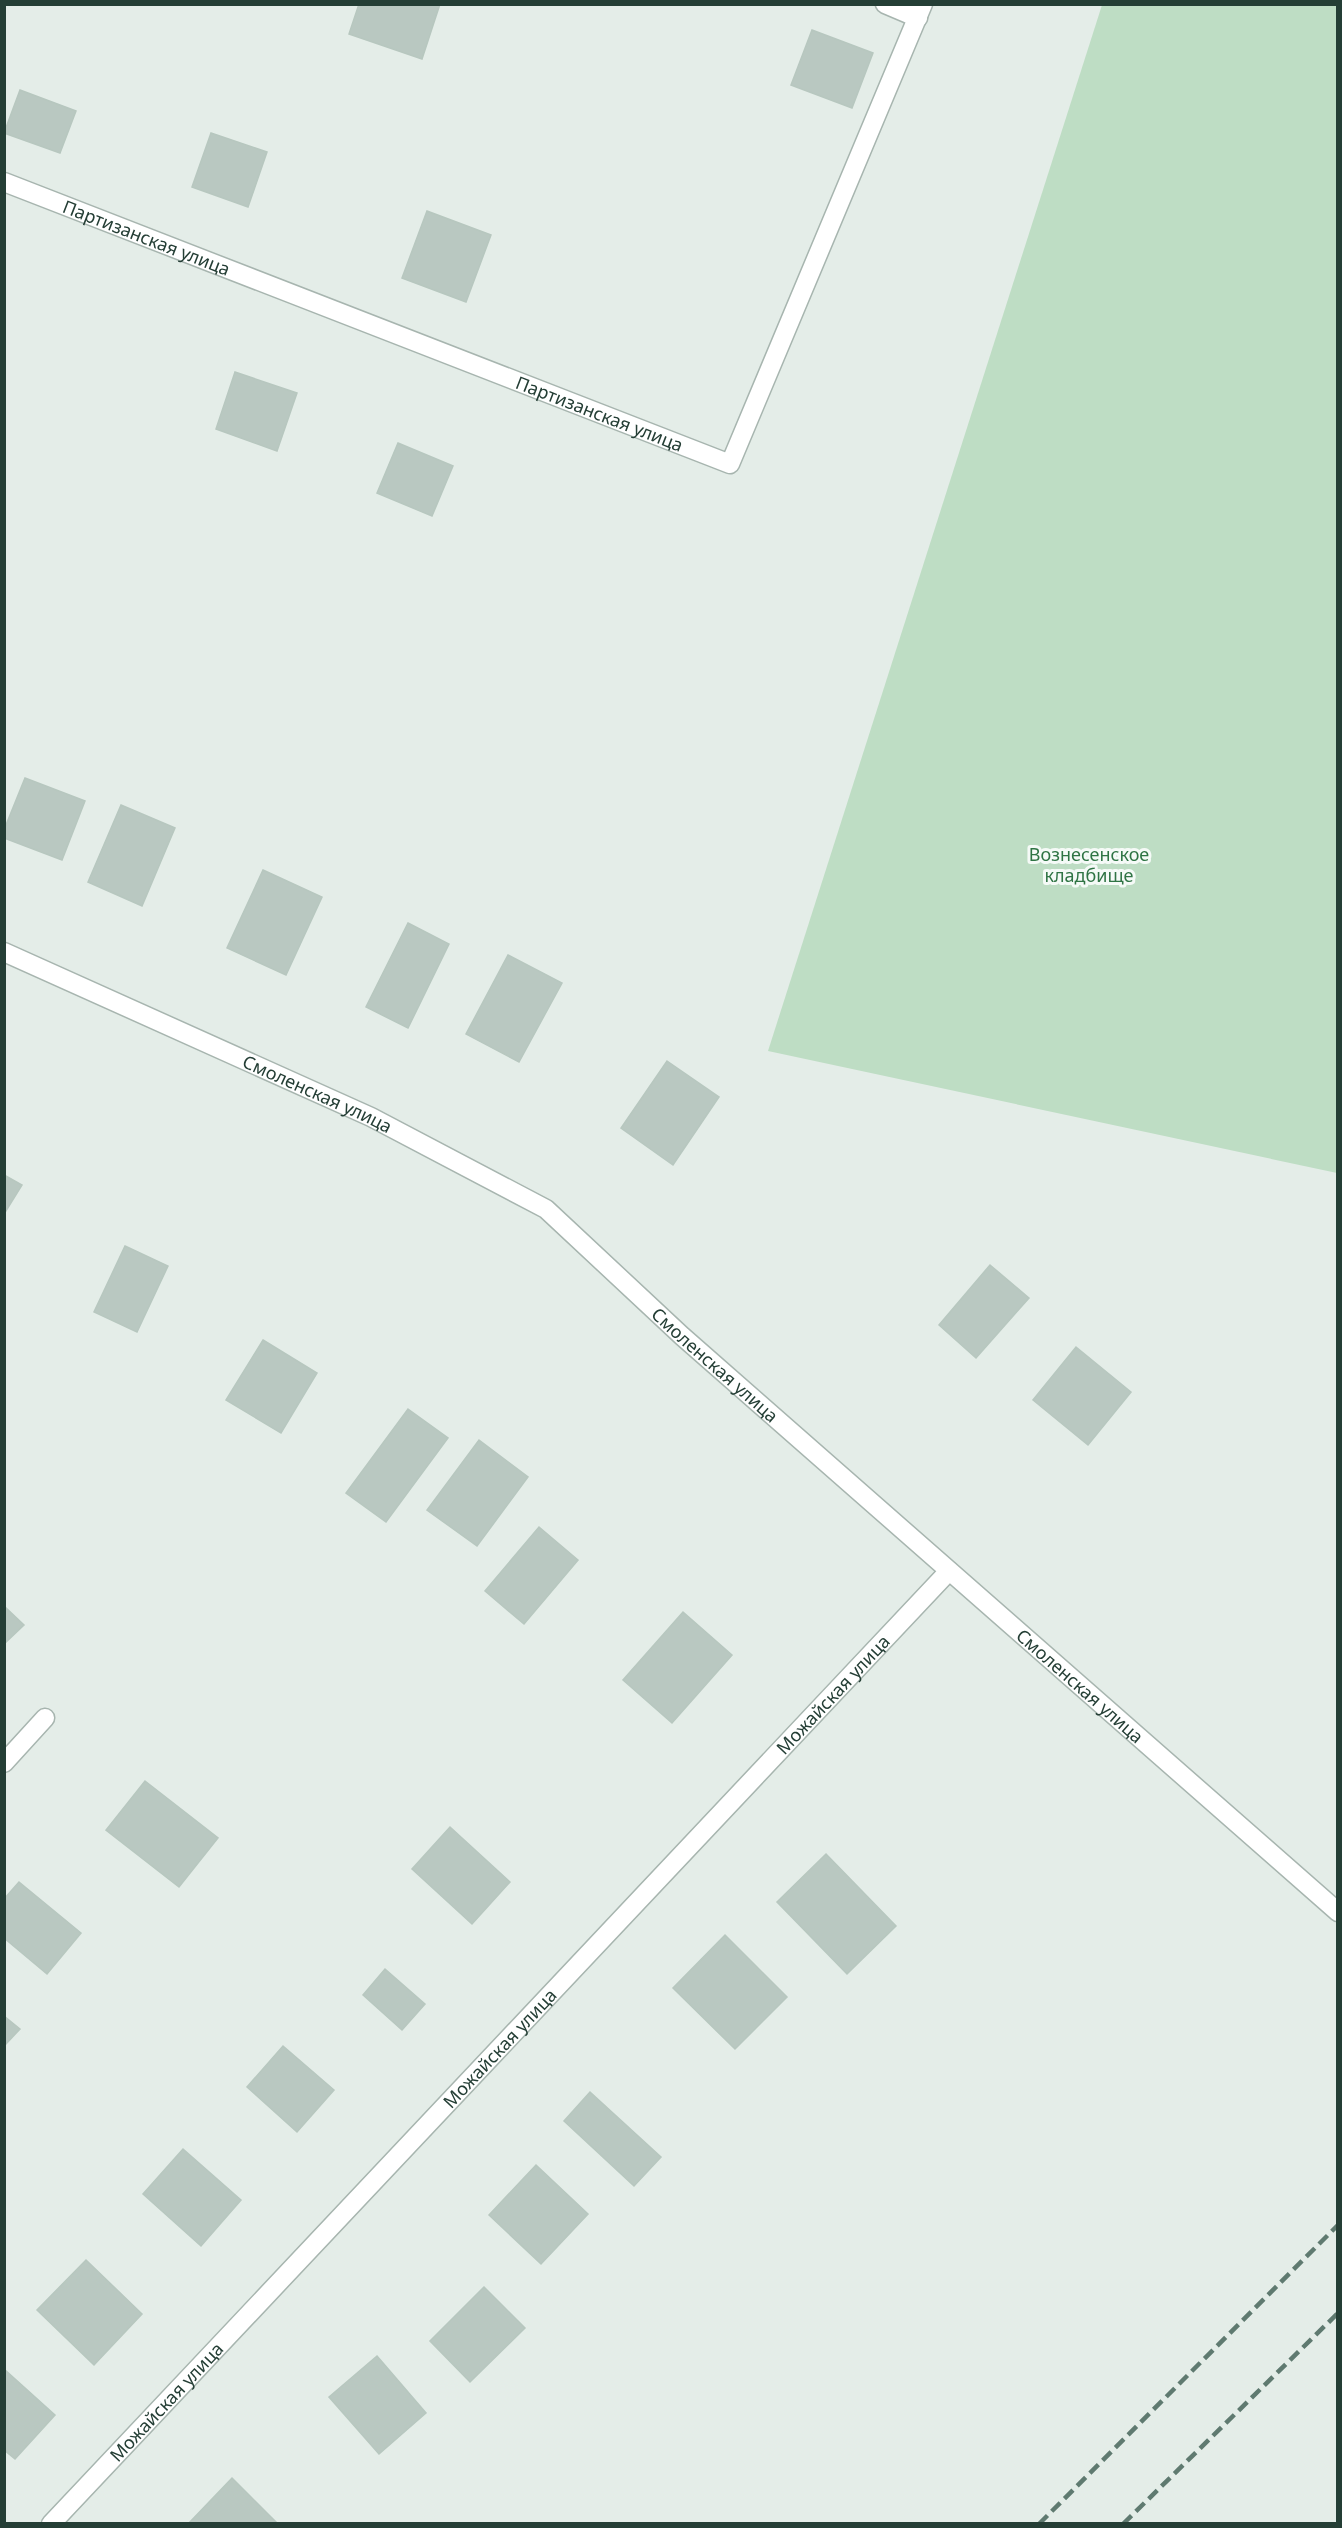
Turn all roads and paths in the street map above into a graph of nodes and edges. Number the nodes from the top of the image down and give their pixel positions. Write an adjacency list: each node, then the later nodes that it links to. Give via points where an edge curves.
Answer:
1 (885, 4): 2 (street)
2 (921, 11): 3 (street, Партизанская улица, via 730,464)
3 (4, 182)
4 (4, 952): 5 (street, Смоленская улица, via 371,1117 546,1209 682,1336)
5 (949, 1571): 8 (street, Смоленская улица); 9 (street, Можайская улица)
6 (45, 1718): 7 (street)
7 (4, 1763)
8 (1338, 1912)
9 (51, 2523)

